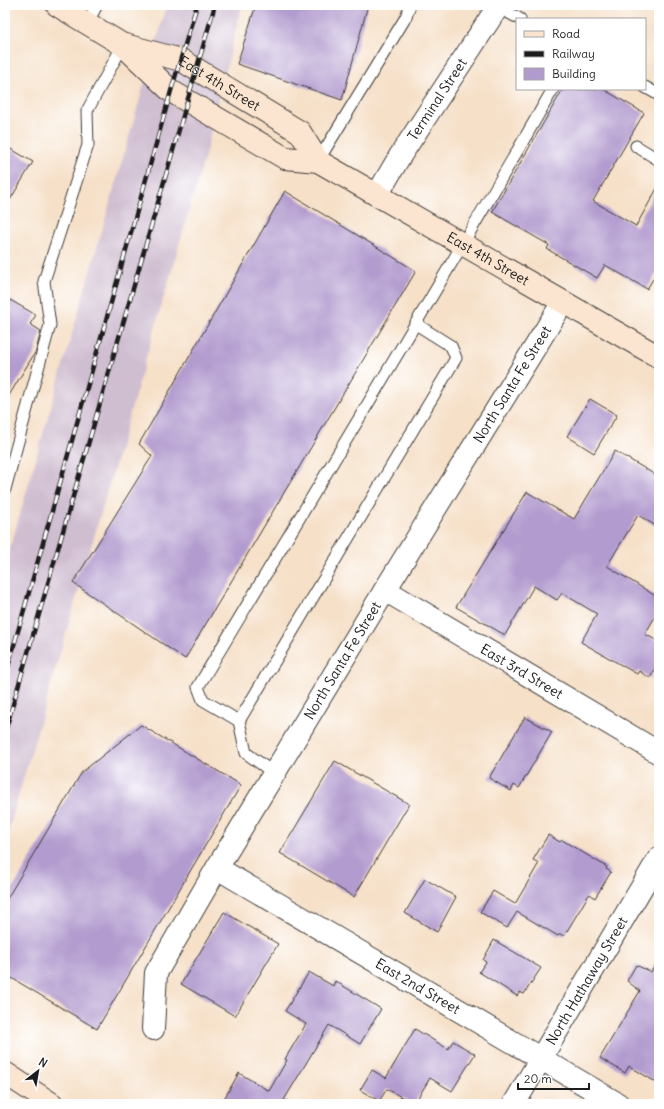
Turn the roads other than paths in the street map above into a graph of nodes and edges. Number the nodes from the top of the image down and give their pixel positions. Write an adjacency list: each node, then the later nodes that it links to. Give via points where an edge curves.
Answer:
1 (57, 5): 4 (main road, East 4th Street)
2 (410, 5): 12 (lane, via 406,17)
3 (499, 6): 5 (lane); 13 (street, Terminal Street)
4 (92, 14): 6 (main road, East 4th Street)
5 (518, 18)
6 (123, 45): 12 (main road, East 4th Street, via 171,91 186,100 285,158); 12 (main road, East 4th Street, via 181,60 300,132); 18 (lane, via 87,111 88,145 44,281 50,325)
7 (646, 88): 9 (lane)
8 (552, 90): 14 (lane)
9 (659, 95)
10 (636, 146): 11 (lane)
11 (659, 160)
12 (318, 161): 13 (main road, East 4th Street)
13 (377, 195): 14 (main road, East 4th Street)
14 (464, 246): 15 (main road, East 4th Street); 16 (lane)
15 (563, 302): 17 (main road, East 4th Street); 19 (street, North Santa Fe Street)
16 (416, 324): 20 (lane, via 451,346 456,358); 20 (lane, via 198,687 203,700)
17 (658, 354)
18 (5, 489)
19 (385, 590): 21 (street, East 3rd Street); 22 (street, North Santa Fe Street)
20 (239, 721): 22 (lane, via 246,753)
21 (659, 752)
22 (274, 774): 24 (street, North Santa Fe Street)
23 (659, 858): 26 (street, North Hathaway Street)
24 (217, 868): 25 (street, North Santa Fe Street, via 156,973); 26 (street, East 2nd Street)
25 (153, 1029)
26 (541, 1058): 29 (street, North Hathaway Street); 30 (street, East 2nd Street)
27 (5, 1073): 28 (main road)
28 (52, 1104)
29 (514, 1104)
30 (618, 1104)

